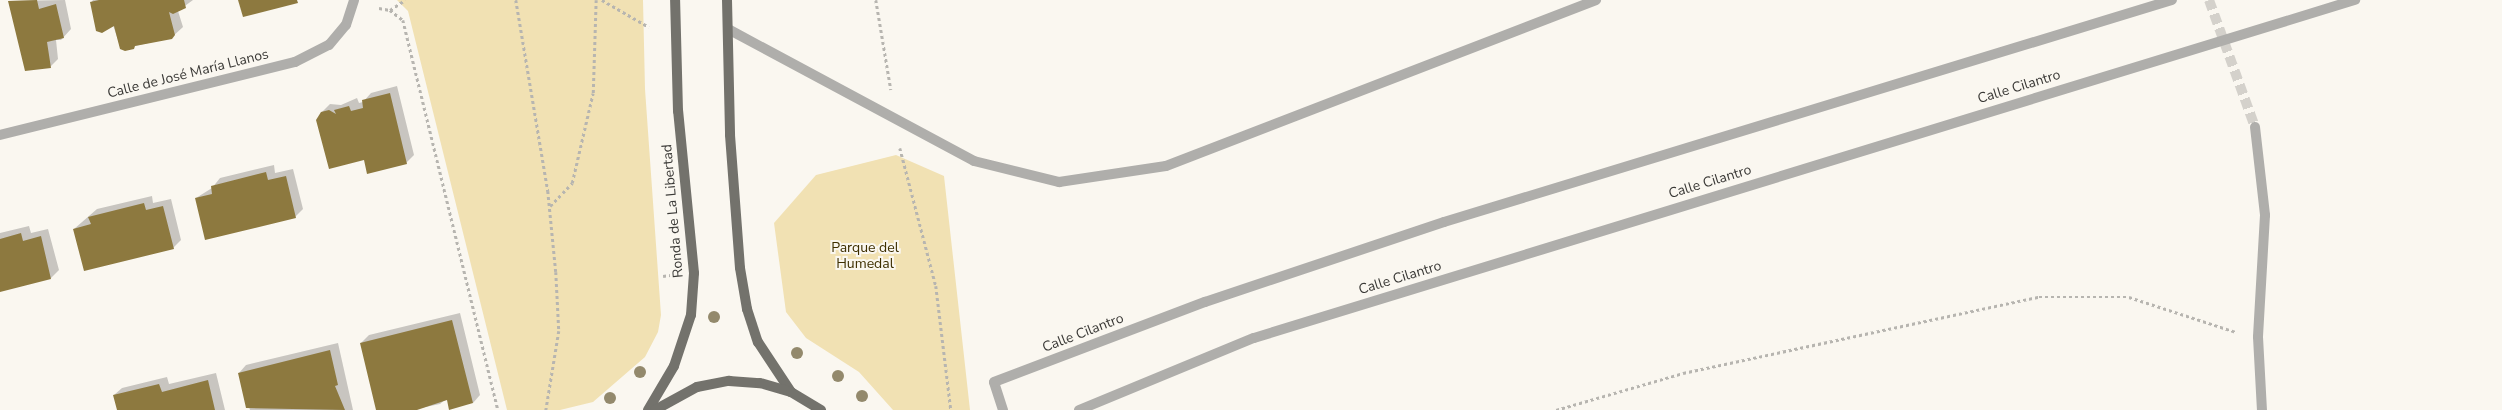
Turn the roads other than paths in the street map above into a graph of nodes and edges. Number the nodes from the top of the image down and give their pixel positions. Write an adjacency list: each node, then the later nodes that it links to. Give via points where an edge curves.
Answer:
1 (354, 0): 9 (street, Calle de José María Llanos, via 346,25 330,45 295,62)
2 (674, 0): 11 (main road, Ronda de La Libertad, via 678,111 693,280 691,314 674,366)
3 (727, 0): 7 (main road)
4 (1596, 0): 7 (street, via 1166,166 1059,182 974,162 897,123)
5 (2172, 0): 14 (street, Calle Cilantro, via 1444,222 1205,302 994,382)
6 (2355, 0): 15 (street, Calle Cilantro, via 1254,338)
7 (728, 29): 10 (main road, via 730,135 744,296 758,342)
8 (2255, 127): 16 (street, via 2265,215 2258,337)
9 (0, 135)
10 (791, 392): 12 (main road, via 760,383 729,381 697,387); 13 (main road)
11 (648, 410)
12 (655, 410)
13 (821, 410)
14 (1003, 410)
15 (1079, 410)
16 (2262, 410)

